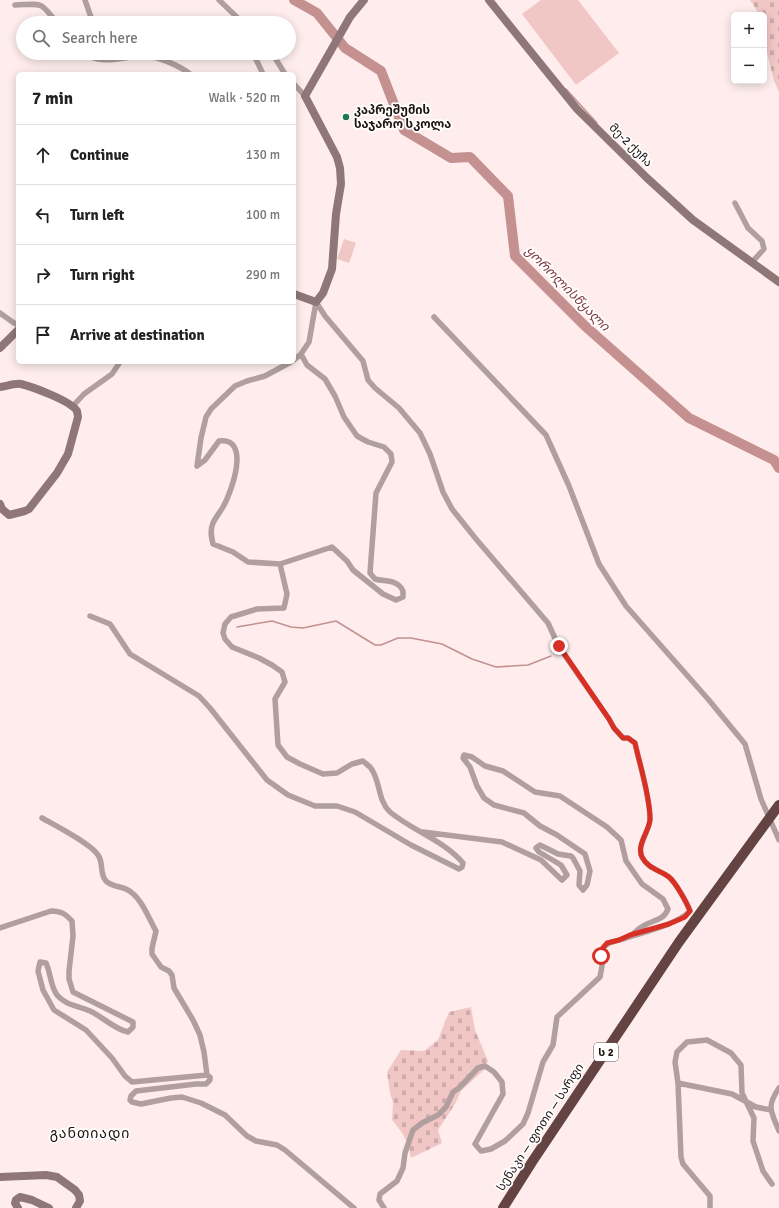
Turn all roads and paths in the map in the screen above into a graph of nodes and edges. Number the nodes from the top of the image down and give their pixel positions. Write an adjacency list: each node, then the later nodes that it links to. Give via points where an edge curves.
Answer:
1 (84, 0): 7 (street)
2 (219, 0): 8 (street)
3 (364, 0): 16 (street, via 350,18)
4 (489, 0): 18 (street, მე-2 ქუჩა, via 577,109 693,220)
5 (15, 5): 6 (street, via 39,4)
6 (52, 16)
7 (90, 16)
8 (236, 16)
9 (161, 60): 12 (street)
10 (256, 60): 13 (street)
11 (276, 60): 14 (street)
12 (186, 72)
13 (262, 72)
14 (284, 72)
15 (296, 86): 16 (street)
16 (306, 96): 21 (street, via 337,158 341,184 332,269 323,293)
17 (735, 204): 18 (street, via 748,228 762,241 764,249)
18 (752, 262): 19 (street, მე-2 ქუჩა)
19 (779, 282)
20 (296, 295): 21 (street)
21 (316, 302): 27 (street, via 309,342); 41 (street, via 363,361 368,380 399,408 420,433 452,509 548,623 559,646 614,728 623,738 635,743 650,821 640,851 643,859 653,869 669,878 690,911 685,917 669,924)
22 (0, 313): 24 (street)
23 (434, 317): 39 (street, via 546,435 599,564 626,606 708,698 745,744 761,799)
24 (16, 324)
25 (16, 332): 26 (street)
26 (0, 348)
27 (302, 354): 28 (street); 34 (street, via 307,366 325,379 344,417 357,436 384,447 392,454 392,462 376,493 370,573 375,579 398,584 403,591 403,597 396,600 383,594 353,570 332,547)
28 (296, 358)
29 (119, 364): 32 (street, via 112,374 84,394)
30 (287, 364): 34 (street, via 265,376 235,386 211,409 204,424 197,466 205,460 219,441 230,442 236,448 232,485 224,506 213,523 213,544 233,552 248,562)
31 (0, 388): 32 (street, via 21,384 55,397)
32 (72, 407): 33 (street, via 78,417 68,454 57,473 29,509 9,515)
33 (0, 504)
34 (280, 564): 38 (street, via 287,594 284,608 256,609 231,617 225,624 223,633 232,647 259,658 282,672 285,682 275,699 278,745 287,756 323,774 337,772 363,761 370,767 380,796 389,811)
35 (90, 616): 38 (street, via 110,624 130,654 199,696 267,780 288,795 315,806 337,806 355,812 411,845 459,869 462,867 463,863 457,857)
36 (779, 805): 55 (highway, სენაკი — ფოთი — სარფი / ს 2, via 679,942)
37 (42, 818): 42 (street, via 92,848 100,857 102,874 106,880 134,895 143,908 156,931 152,954 161,967 172,975 174,988 200,1035)
38 (421, 832): 41 (street, via 502,842 541,860 562,880 567,875 560,865 536,848 540,845 558,854 571,856 579,868 579,886 583,890 587,885 590,871 584,854 524,813 494,805 484,798 470,767 462,758 464,755 468,756 503,772 535,792 560,796 618,836 623,843 624,858 631,869 645,888 666,903 668,909 661,918 643,925)
39 (779, 840)
40 (0, 928): 42 (street, via 51,911 67,915 72,921 73,936 68,971 73,992 133,1022 128,1032 121,1031 90,1011 68,1003 59,997 51,984 46,963 40,962 38,971 43,990 54,1010 86,1030 132,1082)
41 (630, 935): 54 (street, via 607,943 602,949 600,977 557,1017 552,1044 542,1062 523,1124 505,1141 491,1149 482,1151 475,1144 503,1094 502,1082 494,1072 485,1066 478,1068 454,1092 438,1115 413,1130 397,1181 380,1194)
42 (207, 1075): 53 (street, via 210,1080 206,1084 142,1090 133,1093 130,1100 140,1104 182,1097 215,1109 225,1115 246,1136 256,1141 277,1145 285,1150)
43 (678, 1083): 45 (street, via 732,1094); 45 (street, via 674,1062 677,1052 687,1042 707,1040 731,1053 741,1065 742,1093); 56 (street, via 681,1157 683,1164 710,1196)
44 (779, 1088): 46 (street, via 772,1099)
45 (746, 1102): 46 (street); 49 (street, via 754,1118 753,1141 762,1171)
46 (771, 1110): 47 (street)
47 (779, 1131)
48 (0, 1177): 52 (street, via 57,1177 79,1195 80,1201)
49 (772, 1184)
50 (18, 1208): 51 (street, via 15,1203 20,1197)
51 (49, 1208)
52 (76, 1208)
53 (354, 1208)
54 (384, 1208)
55 (503, 1208)
56 (710, 1208)

